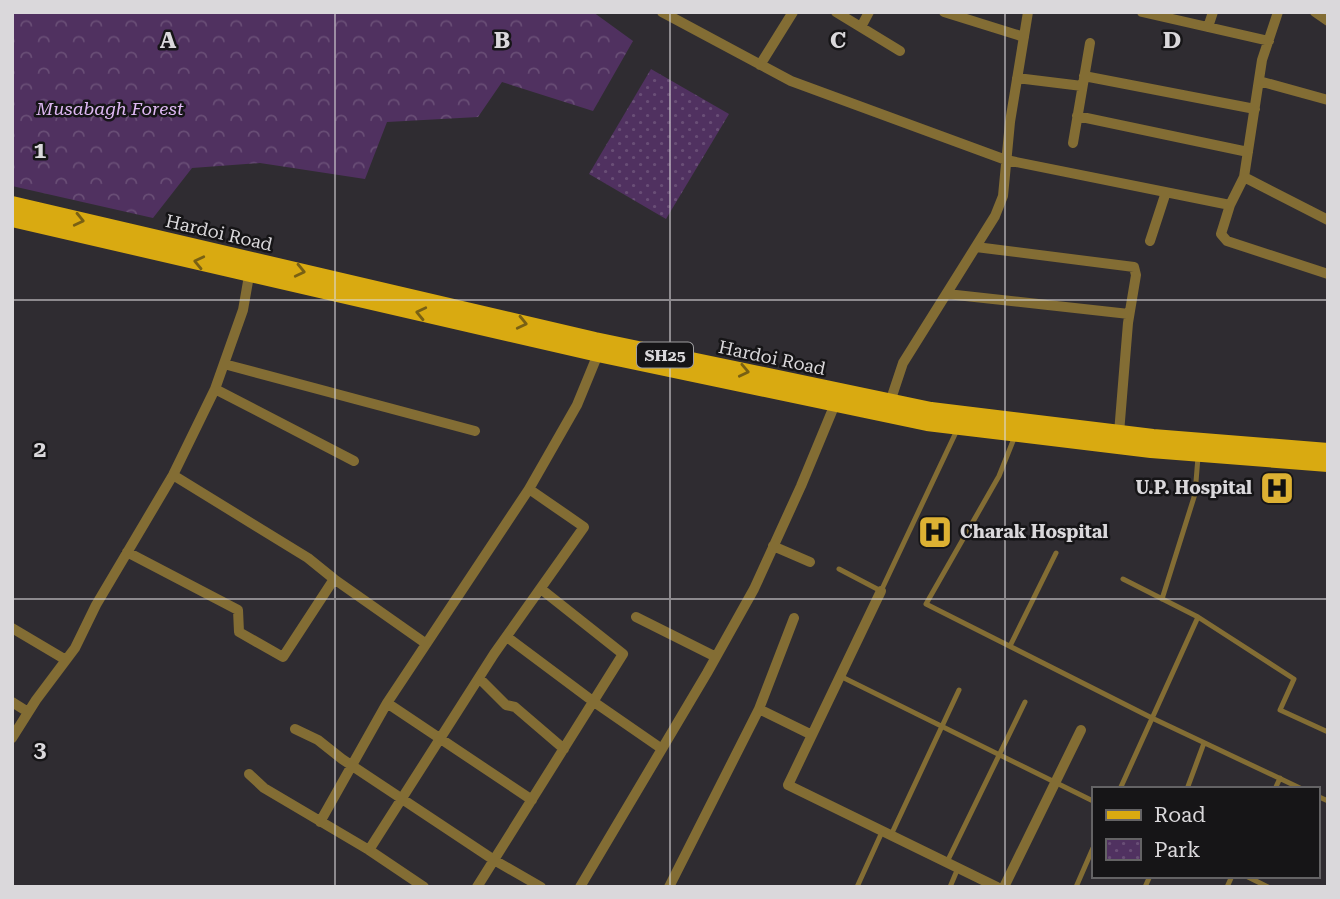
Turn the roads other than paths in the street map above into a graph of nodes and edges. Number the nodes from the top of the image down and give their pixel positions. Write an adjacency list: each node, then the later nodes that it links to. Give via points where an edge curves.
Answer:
1 (663, 12): 16 (street)
2 (793, 12): 16 (street)
3 (836, 12): 10 (street)
4 (869, 12): 10 (street)
5 (944, 12): 12 (street)
6 (1028, 12): 12 (street)
7 (1142, 12): 11 (street)
8 (1213, 12): 11 (street)
9 (1278, 12): 13 (street)
10 (860, 27): 15 (street)
11 (1208, 27): 13 (street)
12 (1024, 37): 17 (street)
13 (1269, 41): 19 (street)
14 (1090, 43): 18 (street)
15 (900, 51)
16 (760, 65): 25 (street, via 791,81)
17 (1017, 78): 18 (street); 25 (street)
18 (1083, 81): 21 (street); 22 (street)
19 (1259, 81): 20 (street); 21 (street)
20 (1328, 100)
21 (1255, 109): 24 (street)
22 (1077, 116): 23 (street); 24 (street)
23 (1073, 143)
24 (1248, 152): 26 (street)
25 (1006, 160): 27 (street); 34 (street, via 1003,196)
26 (1244, 177): 29 (street); 32 (street)
27 (1166, 192): 29 (street); 33 (street)
28 (12, 204): 31 (main road, Hardoi Road / SH25)
29 (1230, 205): 36 (street, via 1221,234 1227,241)
30 (12, 219): 31 (main road, Hardoi Road / SH25)
31 (47, 220): 35 (main road, Hardoi Road / SH25)
32 (1328, 220)
33 (1150, 241)
34 (976, 247): 37 (street); 38 (street, via 1134,267)
35 (251, 267): 39 (main road, Hardoi Road / SH25, one-way to 39); 40 (main road, Hardoi Road / SH25, one-way to 35); 41 (street, via 243,310)
36 (1328, 274)
37 (947, 294): 38 (street); 44 (street, via 903,363)
38 (1129, 314): 47 (street)
39 (625, 353): 40 (main road, Hardoi Road / SH25); 43 (main road, Hardoi Road / SH25); 44 (main road, Hardoi Road / SH25, one-way to 44)
40 (598, 354): 54 (street, via 577,405)
41 (224, 363): 42 (street); 46 (street)
42 (215, 389): 51 (street); 53 (street)
43 (835, 404): 44 (main road, Hardoi Road / SH25); 55 (street)
44 (888, 408): 45 (main road, Hardoi Road / SH25)
45 (961, 421): 47 (main road, Hardoi Road / SH25); 48 (main road, Hardoi Road / SH25); 63 (lane)
46 (475, 431)
47 (1119, 433): 49 (main road, Hardoi Road / SH25)
48 (1016, 434): 50 (main road, Hardoi Road / SH25); 71 (lane, via 999,476 926,604)
49 (1328, 451)
50 (1198, 454): 52 (main road, Hardoi Road / SH25); 64 (lane, via 1195,494)
51 (354, 461)
52 (1328, 464)
53 (173, 475): 56 (street); 60 (street, via 308,558)
54 (529, 489): 62 (street, via 584,527); 70 (street)
55 (773, 546): 58 (street); 72 (street)
56 (127, 552): 60 (street, via 238,610 239,632 283,657); 73 (street)
57 (1055, 553): 71 (lane)
58 (810, 562)
59 (839, 569): 63 (lane)
60 (334, 579): 70 (street)
61 (1123, 579): 64 (lane)
62 (541, 589): 69 (street); 78 (street, via 623,654)
63 (881, 591): 74 (street)
64 (1162, 599): 66 (lane)
65 (636, 617): 72 (street)
66 (1198, 617): 83 (lane); 87 (lane, via 1294,679 1280,710)
67 (794, 618): 81 (street)
68 (12, 628): 73 (street)
69 (507, 637): 75 (street); 78 (street)
70 (425, 643): 80 (street)
71 (1010, 646): 83 (lane)
72 (716, 657): 93 (street)
73 (66, 660): 82 (street)
74 (840, 676): 84 (lane); 88 (street)
75 (479, 678): 90 (street); 92 (street)
76 (959, 690): 84 (lane)
77 (12, 702): 82 (street)
78 (594, 702): 92 (street); 93 (street)
79 (1025, 702): 94 (lane)
80 (387, 703): 90 (street); 95 (street)
81 (759, 709): 88 (street); 118 (street)
82 (28, 712): 89 (street)
83 (1152, 718): 91 (lane); 99 (lane)
84 (942, 726): 94 (lane); 107 (lane)
85 (295, 729): 95 (street)
86 (1081, 730): 98 (street)
87 (1328, 732)
88 (812, 735): 107 (street, via 788,785)
89 (12, 738)
90 (441, 738): 103 (street); 104 (street)
91 (1204, 743): 97 (lane); 100 (lane)
92 (564, 749): 104 (street)
93 (662, 749): 117 (street)
94 (999, 754): 98 (lane); 111 (lane)
95 (353, 765): 103 (street); 106 (street)
96 (249, 774): 106 (street)
97 (1280, 778): 101 (lane); 102 (lane)
98 (1055, 782): 105 (lane); 122 (street)
99 (1121, 787)
100 (1188, 787)
101 (1276, 787)
102 (1298, 787)
103 (402, 798): 108 (street); 110 (street)
104 (532, 800): 110 (street)
105 (1092, 800)
106 (320, 822): 108 (street)
107 (886, 833): 111 (street); 119 (lane)
108 (369, 850): 114 (street)
109 (1092, 850): 123 (lane)
110 (494, 860): 115 (street); 116 (street)
111 (947, 862): 112 (street)
112 (958, 868): 120 (lane); 121 (street)
113 (1250, 878): 124 (lane)
114 (424, 887)
115 (477, 887)
116 (541, 887)
117 (580, 887)
118 (669, 887)
119 (857, 887)
120 (950, 887)
121 (997, 887)
122 (1004, 887)
123 (1076, 887)
124 (1268, 887)

